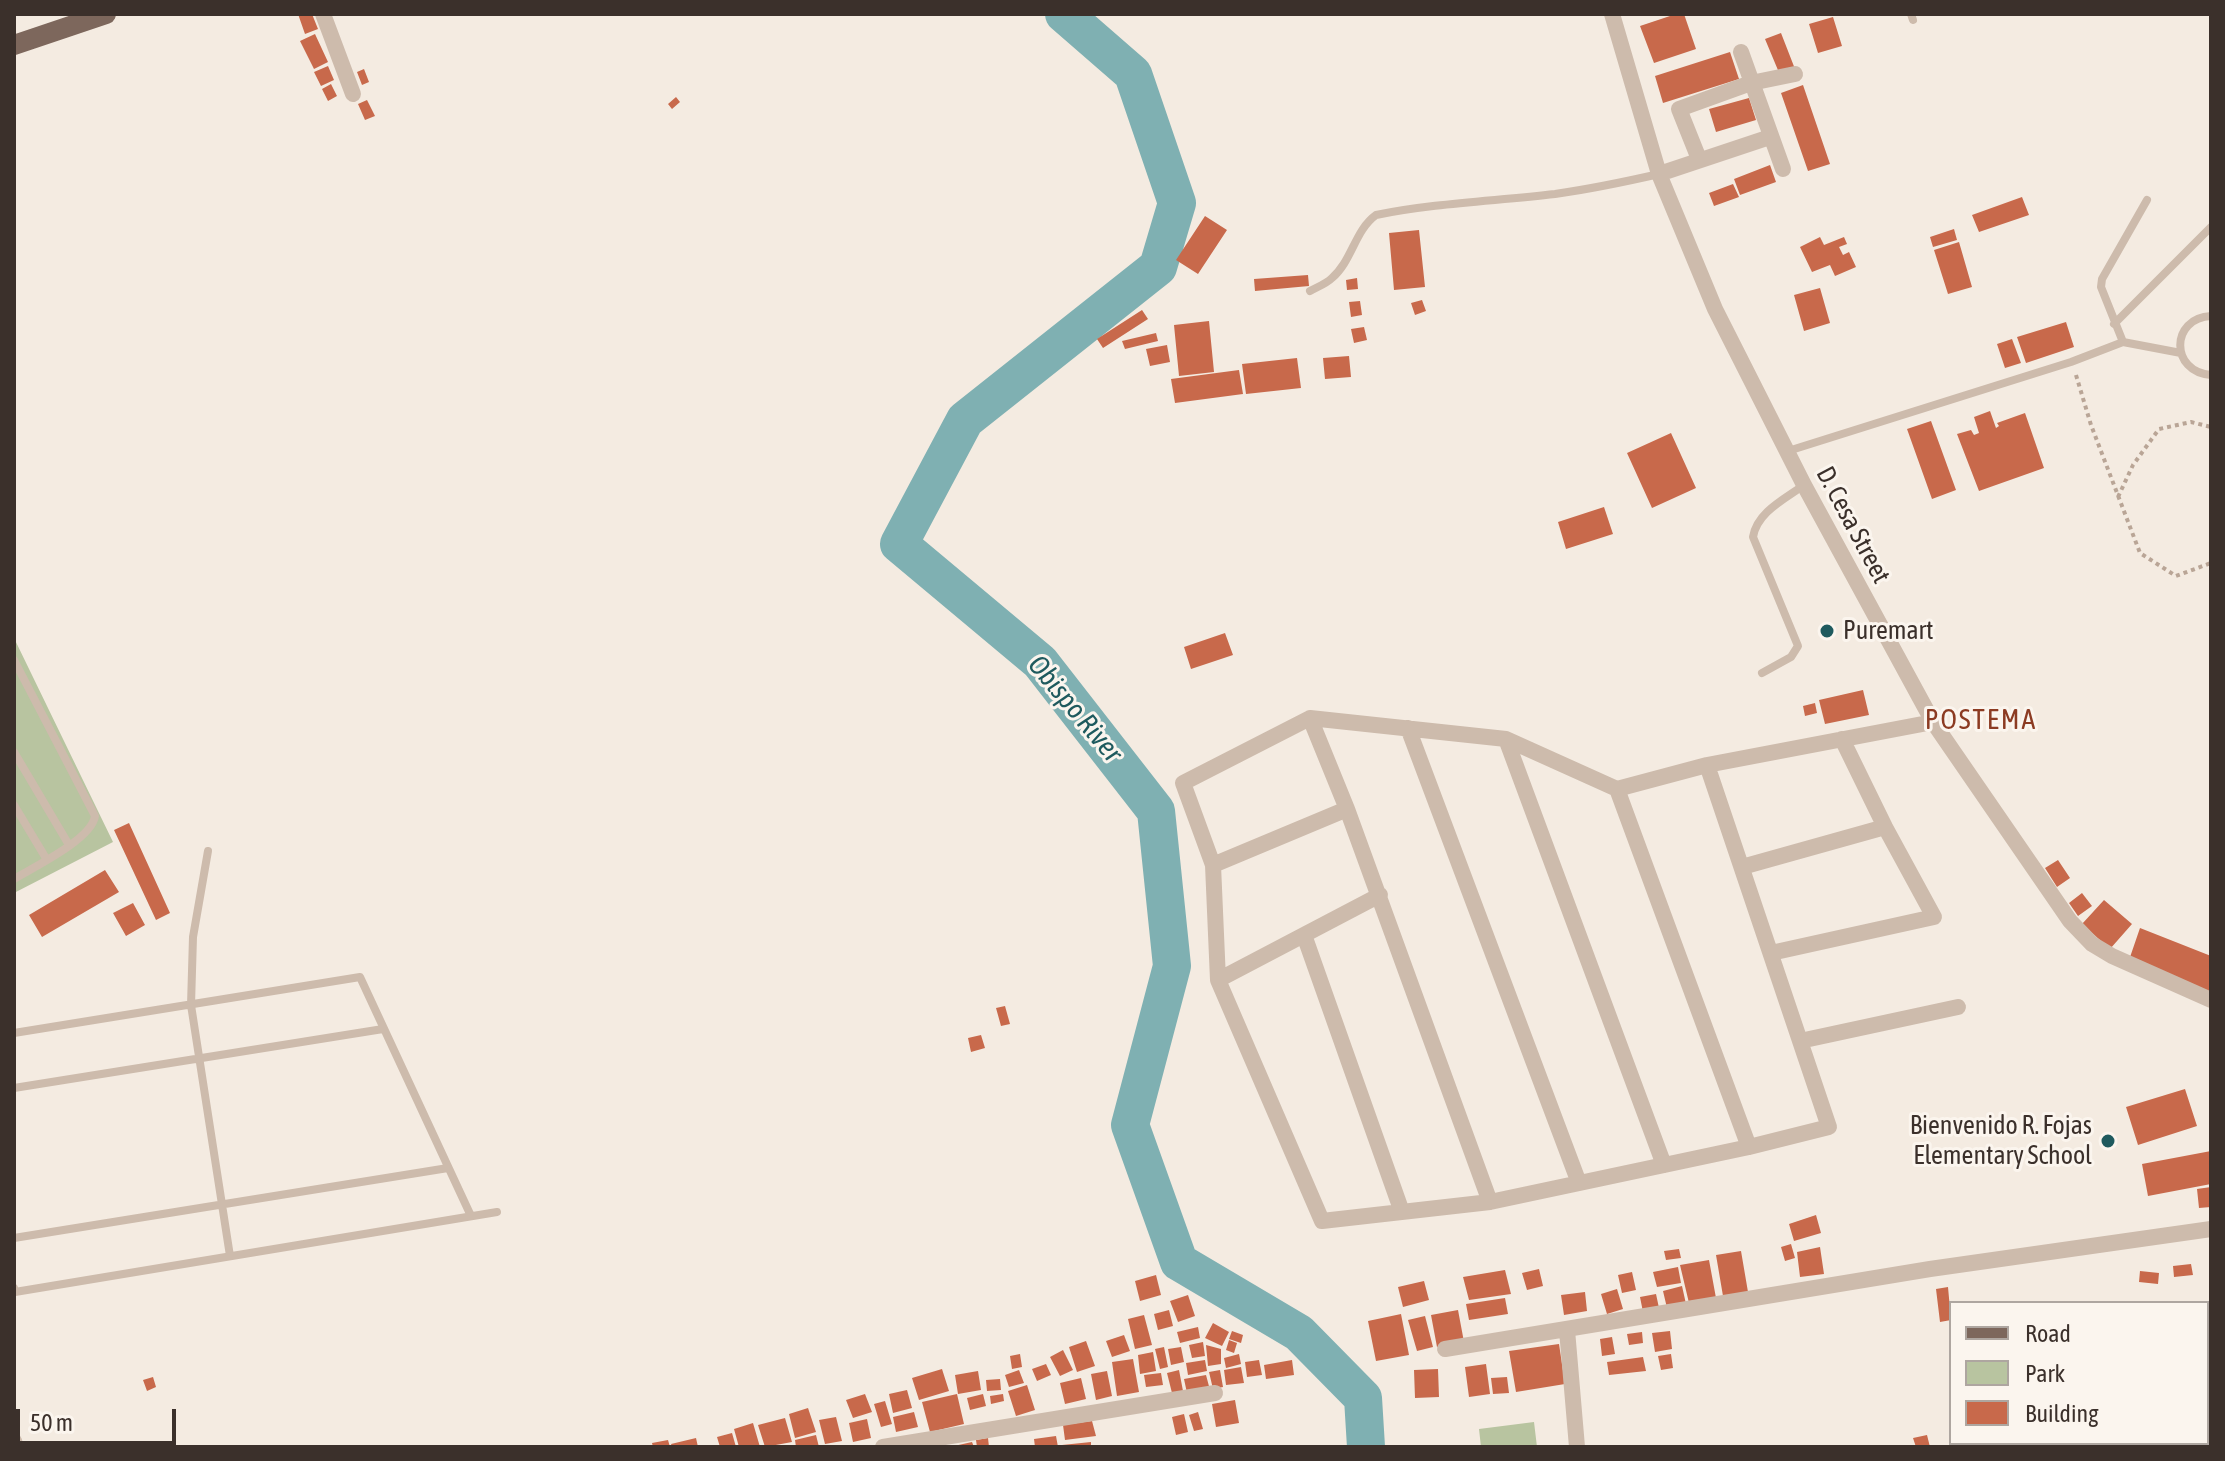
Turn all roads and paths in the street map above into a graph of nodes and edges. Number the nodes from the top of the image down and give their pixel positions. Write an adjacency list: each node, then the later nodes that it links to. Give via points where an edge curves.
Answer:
1 (106, 14): 4 (main road)
2 (323, 14): 8 (street)
3 (1612, 14): 12 (street, D. Cesa Street)
4 (14, 45)
5 (1741, 52): 7 (street)
6 (1795, 74): 7 (street)
7 (1751, 83): 9 (street); 10 (street, via 1679,109)
8 (353, 94)
9 (1770, 137): 10 (street); 11 (street)
10 (1699, 159): 12 (street)
11 (1783, 169)
12 (1659, 174): 15 (lane, via 1555,194 1376,215 1345,263); 23 (street, D. Cesa Street, via 1715,309)
13 (2147, 200): 17 (lane, via 2102,279)
14 (2211, 227): 17 (lane)
15 (1310, 291)
16 (2211, 316): 19 (lane, via 2189,324)
17 (2114, 324): 18 (lane)
18 (2123, 342): 19 (lane); 20 (lane)
19 (2181, 353): 21 (lane, via 2191,369)
20 (2071, 362): 23 (lane); 25 (path)
21 (2211, 375)
22 (2211, 427): 25 (path, via 2191,422 2159,429)
23 (1787, 451): 24 (street, D. Cesa Street)
24 (1804, 485): 28 (lane, via 1760,518 1755,528 1753,537 1798,646 1791,657); 30 (street, D. Cesa Street)
25 (2118, 498): 26 (path, via 2140,553 2176,576)
26 (2211, 563)
27 (14, 660): 40 (lane, via 95,816 92,826)
28 (1762, 673)
29 (1310, 718): 31 (street); 38 (street); 43 (street, via 1183,783)
30 (1933, 722): 33 (street); 50 (street, D. Cesa Street, via 2070,921 2092,944)
31 (1408, 728): 32 (street); 61 (street)
32 (1506, 739): 36 (street); 59 (street)
33 (1842, 739): 35 (street); 39 (street)
34 (14, 752): 40 (lane)
35 (1707, 765): 36 (street); 44 (street)
36 (1617, 789): 58 (street)
37 (14, 805): 42 (lane)
38 (1347, 809): 43 (street); 46 (street)
39 (1885, 827): 44 (street); 48 (street, via 1934,917)
40 (69, 845): 42 (lane)
41 (208, 851): 51 (lane, via 193,937)
42 (47, 860): 45 (lane)
43 (1213, 865): 49 (street)
44 (1742, 867): 48 (street)
45 (14, 879)
46 (1380, 895): 47 (street); 62 (street)
47 (1304, 935): 49 (street); 65 (street)
48 (1771, 953): 55 (street)
49 (1218, 980): 65 (street, via 1322,1221)
50 (2211, 1000)
51 (191, 1005): 53 (lane, via 360,977); 54 (lane); 56 (lane)
52 (1958, 1007): 55 (street)
53 (383, 1029): 56 (lane); 60 (lane)
54 (14, 1033)
55 (1800, 1041): 58 (street, via 1829,1127)
56 (200, 1058): 57 (lane); 63 (lane)
57 (14, 1088)
58 (1749, 1147): 59 (street)
59 (1664, 1165): 61 (street)
60 (448, 1168): 63 (lane); 66 (lane)
61 (1579, 1183): 62 (street)
62 (1490, 1202): 65 (street)
63 (222, 1205): 68 (lane); 69 (lane)
64 (497, 1212): 66 (lane)
65 (1402, 1212)
66 (471, 1216): 69 (lane)
67 (2211, 1229): 71 (street, via 1930,1269)
68 (14, 1238)
69 (230, 1256): 70 (lane, via 15,1292)
70 (14, 1288)
71 (1567, 1330): 72 (street); 77 (street)
72 (1445, 1349)
73 (1215, 1393): 76 (street)
74 (14, 1441): 75 (street)
75 (16, 1447)
76 (883, 1447)
77 (1577, 1447)

